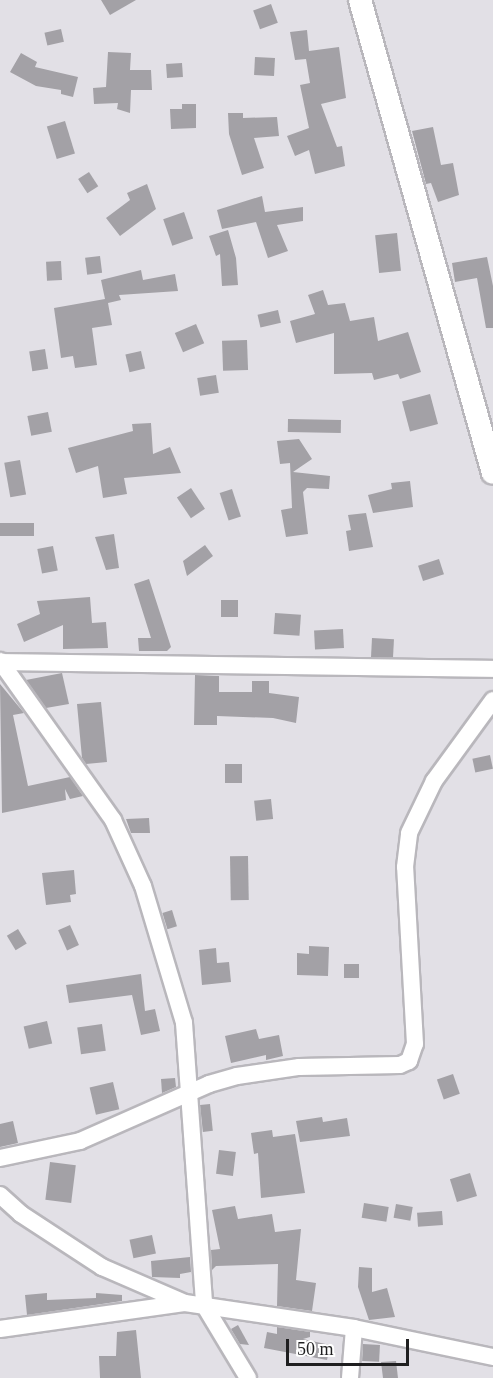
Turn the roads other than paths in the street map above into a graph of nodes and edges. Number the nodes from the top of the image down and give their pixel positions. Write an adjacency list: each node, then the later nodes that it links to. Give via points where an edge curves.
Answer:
1 (360, 0): 2 (street)
2 (493, 473)
3 (1, 661): 4 (street); 6 (street, via 113,820 143,886 184,1023)
4 (493, 669)
5 (493, 700): 6 (street, via 434,781 409,833 405,867 415,1044 412,1057 400,1065 299,1067 237,1076)
6 (189, 1094): 7 (street, via 80,1141); 10 (street)
7 (0, 1158)
8 (0, 1195): 9 (street, via 21,1214 102,1267)
9 (185, 1303): 10 (street); 12 (street)
10 (204, 1305): 11 (street); 14 (street)
11 (354, 1328): 13 (street); 15 (street)
12 (0, 1329)
13 (493, 1358)
14 (248, 1378)
15 (350, 1378)

